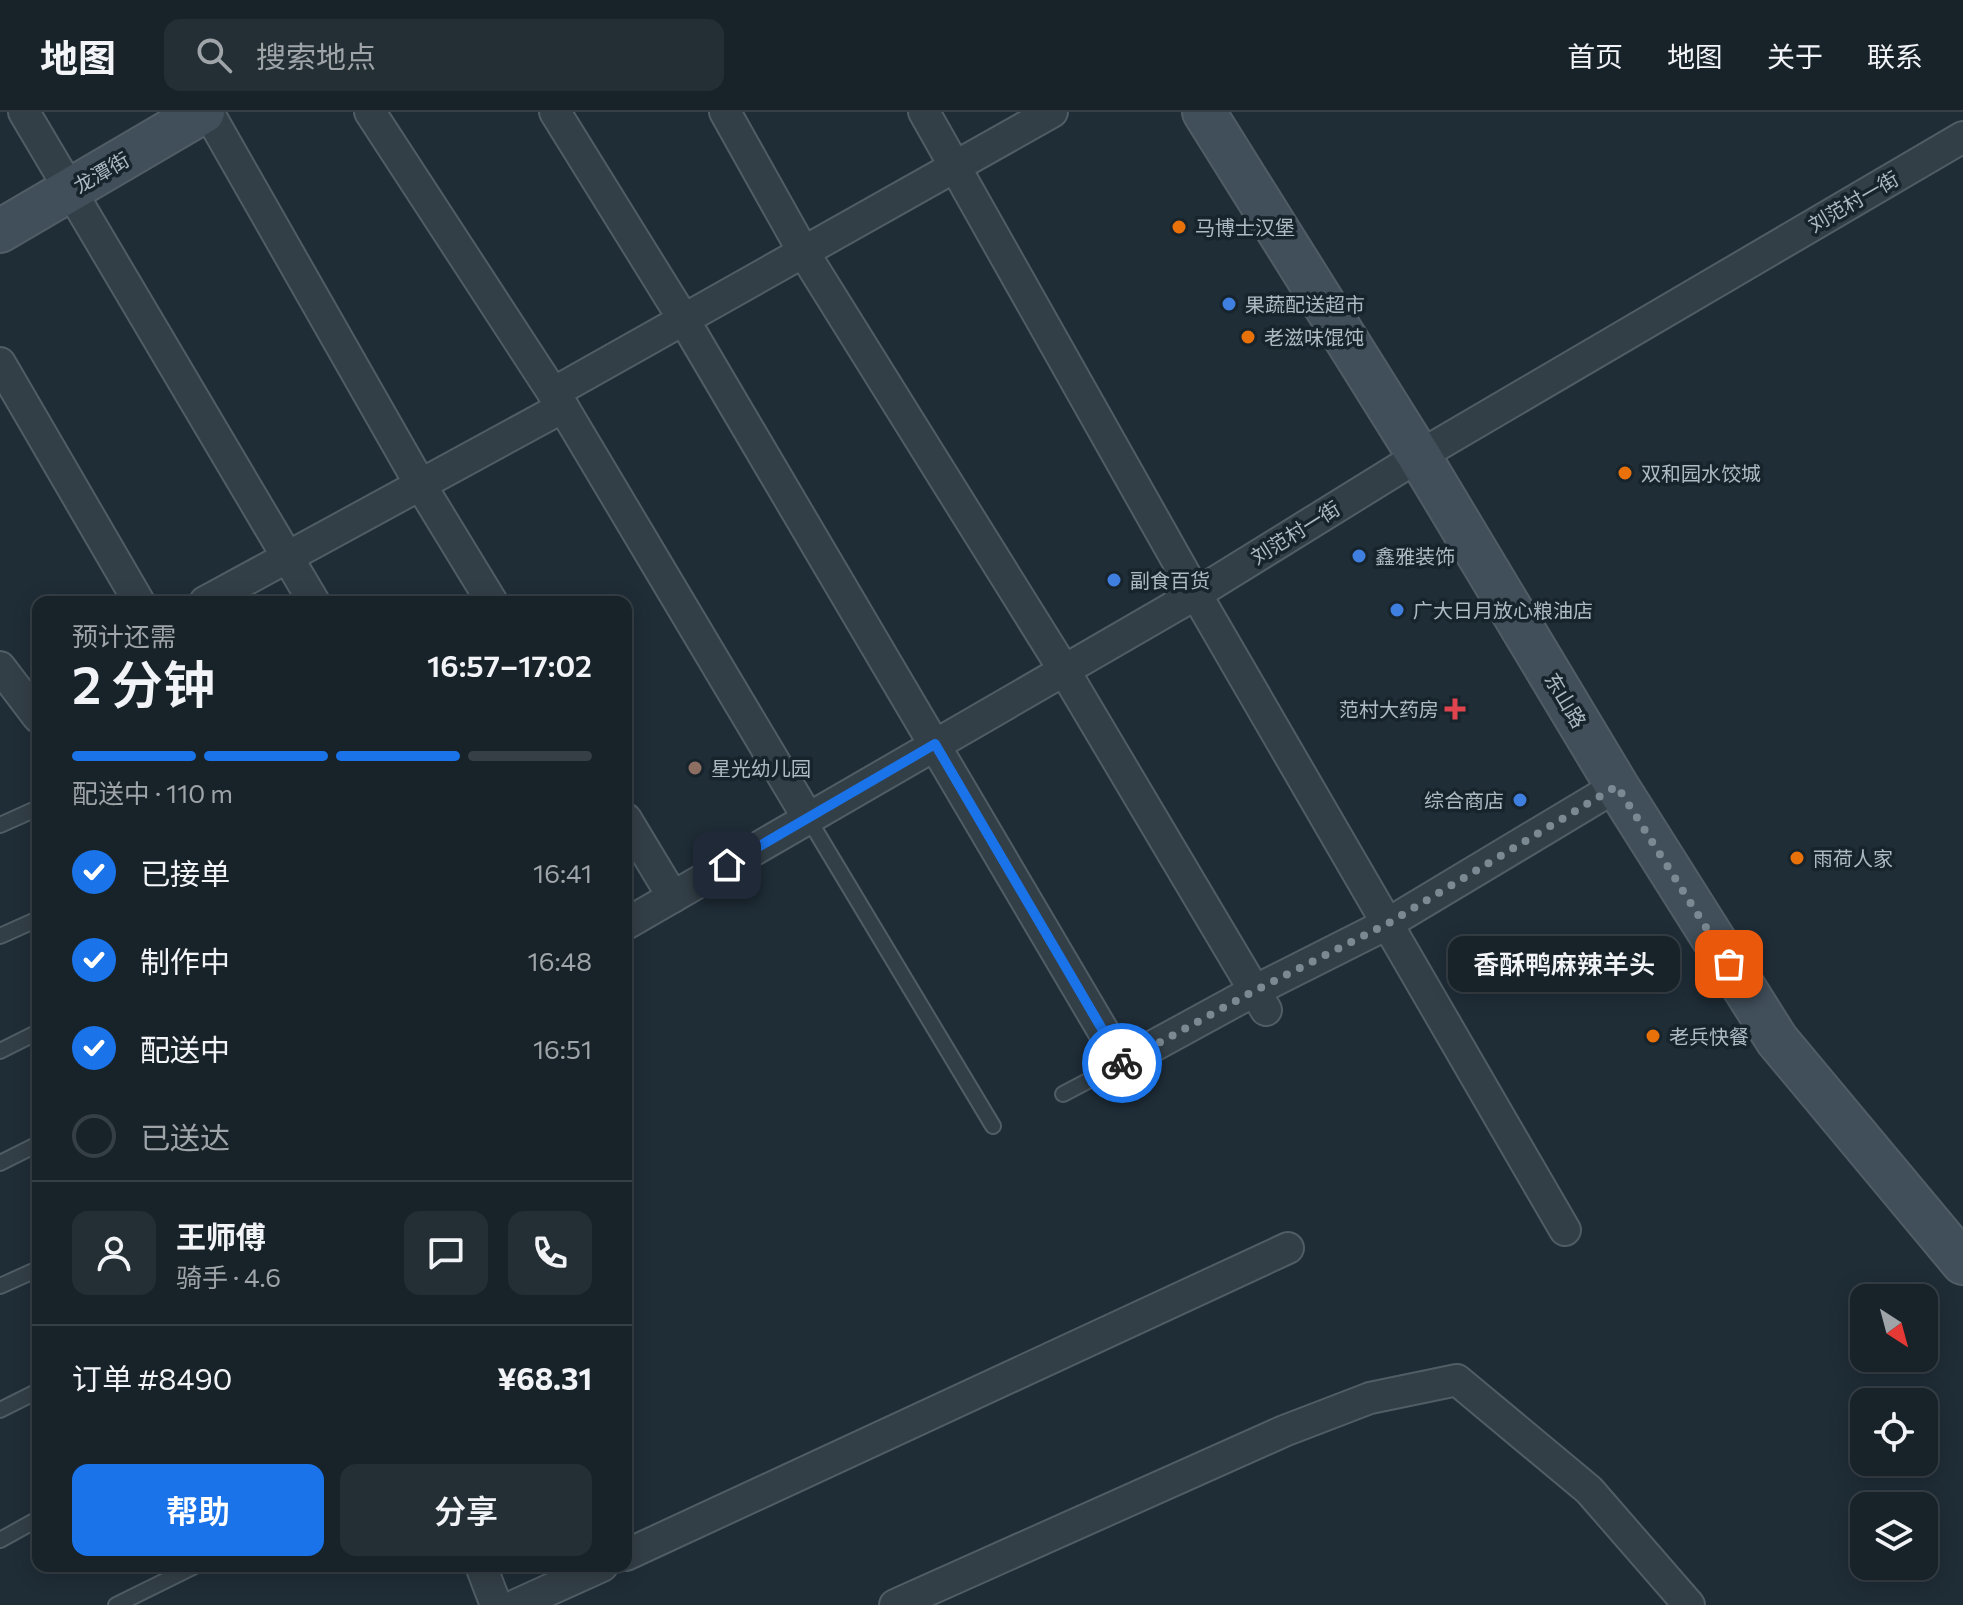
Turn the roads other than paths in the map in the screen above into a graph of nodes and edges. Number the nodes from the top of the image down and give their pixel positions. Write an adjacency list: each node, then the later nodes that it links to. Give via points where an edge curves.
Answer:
1 (24, 112): 11 (street)
2 (205, 112): 11 (street, 龙潭街); 18 (street)
3 (370, 112): 16 (street)
4 (555, 112): 14 (street)
5 (725, 112): 13 (street)
6 (924, 112): 10 (street)
7 (1052, 112): 10 (street)
8 (1204, 112): 17 (street, 东山路)
9 (1963, 137): 17 (street, 刘范村一街)
10 (956, 166): 13 (street); 20 (street)
11 (71, 189): 12 (street, 龙潭街); 19 (street)
12 (0, 231)
13 (804, 253): 14 (street); 25 (street)
14 (684, 320): 16 (street); 26 (street)
15 (0, 363): 21 (street)
16 (558, 400): 18 (street); 29 (street)
17 (1419, 456): 20 (street, 刘范村一街); 27 (street, 东山路)
18 (420, 484): 19 (street); 24 (street)
19 (286, 558): 22 (street); 23 (street)
20 (1196, 594): 25 (street, 刘范村一街); 35 (street)
21 (136, 596)
22 (216, 596)
23 (310, 596)
24 (488, 596)
25 (1064, 670): 26 (street, 刘范村一街); 37 (street)
26 (935, 744): 29 (street, 刘范村一街); 40 (street)
27 (1617, 786): 35 (street); 47 (street, 东山路, via 1777,1040)
28 (32, 811): 30 (lane)
29 (808, 818): 32 (street, 刘范村一街); 42 (lane)
30 (0, 825)
31 (632, 829): 32 (street)
32 (673, 897): 33 (street, 刘范村一街)
33 (632, 921)
34 (32, 922): 36 (lane)
35 (1387, 924): 37 (street); 45 (street)
36 (0, 936)
37 (1260, 1001): 40 (street)
38 (32, 1035): 39 (lane)
39 (0, 1051)
40 (1122, 1063): 41 (lane)
41 (1063, 1094)
42 (993, 1126)
43 (32, 1147): 44 (lane)
44 (0, 1163)
45 (1565, 1230)
46 (1288, 1248): 54 (street)
47 (1963, 1263)
48 (32, 1272): 49 (lane)
49 (0, 1286)
50 (32, 1394): 51 (lane)
51 (0, 1410)
52 (32, 1522): 53 (lane)
53 (0, 1540)
54 (632, 1552)
55 (183, 1572): 58 (lane)
56 (483, 1572): 59 (street)
57 (589, 1572): 60 (street)
58 (116, 1605)
59 (496, 1605)
60 (516, 1605)
61 (895, 1605): 62 (street, via 1284,1431 1370,1398 1457,1380 1589,1490)
62 (1689, 1605)

